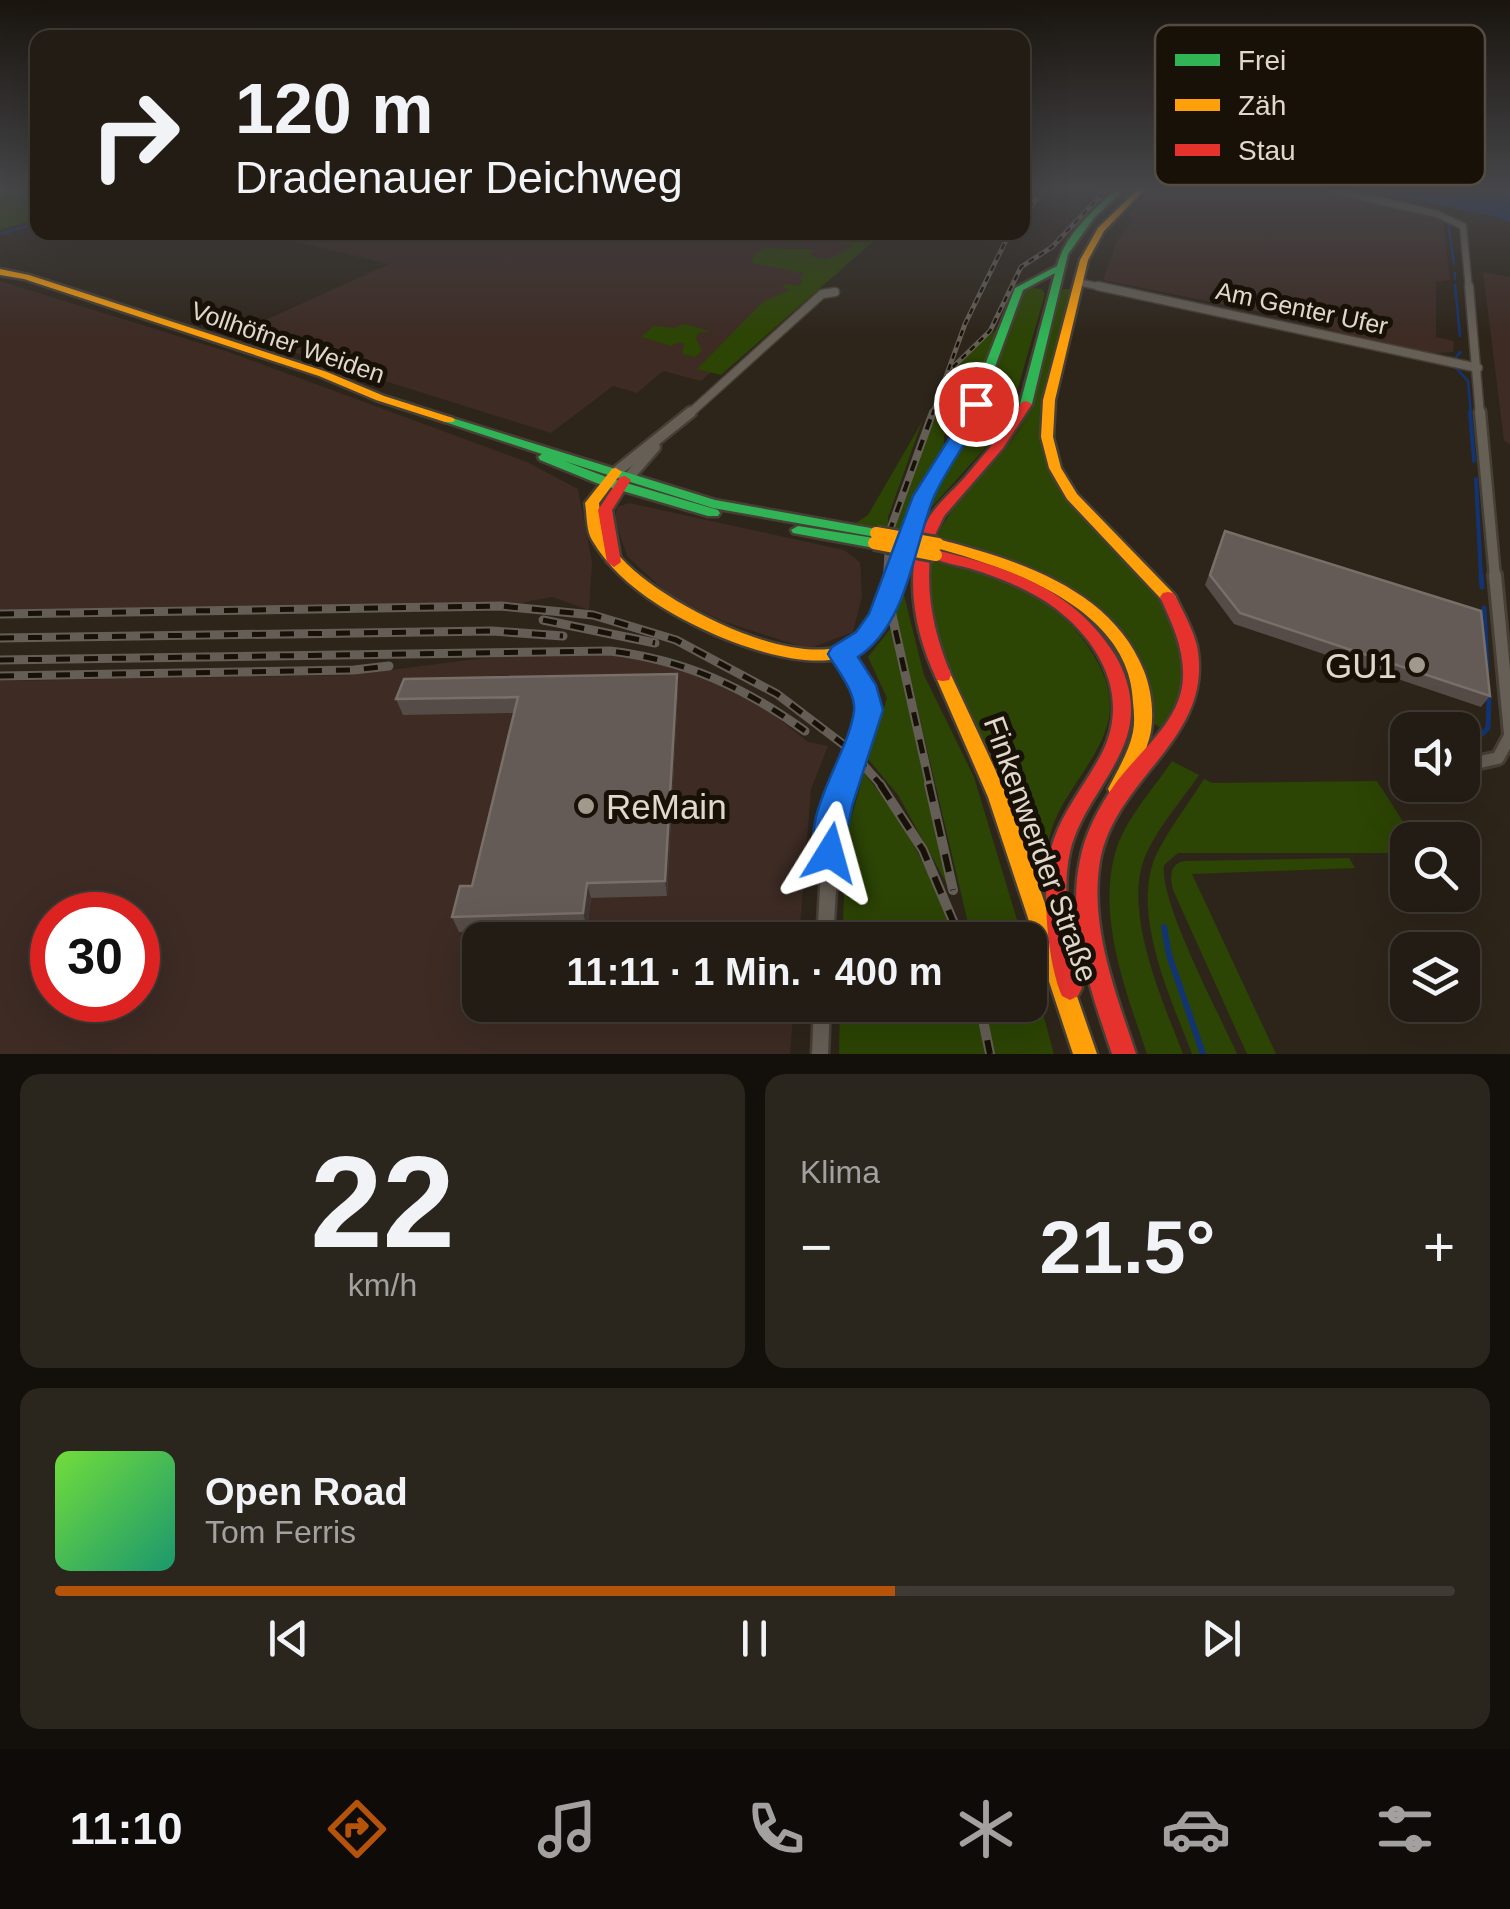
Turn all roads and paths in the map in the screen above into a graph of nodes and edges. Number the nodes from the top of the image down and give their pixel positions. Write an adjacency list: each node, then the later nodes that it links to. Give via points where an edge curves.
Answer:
1 (1075, 239): 5 (main road, Finkenwerder Straße)
2 (1096, 239): 6 (main road, Finkenwerder Straße)
3 (1463, 239): 9 (street)
4 (0, 274): 10 (main road, Vollhöfner Weiden, via 311,370)
5 (1056, 281): 6 (main road); 7 (main road); 7 (main road); 18 (main road, Finkenwerder Straße, via 1026,404 1004,441 936,518 920,585 934,655 998,796)
6 (1078, 284): 9 (street, Am Genter Ufer); 15 (main road, Finkenwerder Straße, via 1051,393 1049,449 1070,490 1172,601 1188,633 1194,668 1181,718)
7 (1022, 285): 12 (main road, via 967,426 924,496 880,617 865,639)
8 (834, 292): 10 (street, via 822,294)
9 (1478, 368): 13 (street)
10 (617, 479): 11 (main road, Vollhöfner Weiden, bridge); 12 (main road, via 592,495 588,524 605,555 668,605 801,656)
11 (937, 549): 15 (main road, Vollhöfner Weiden, via 987,554 1043,577 1087,606 1121,644 1144,710 1140,738); 18 (main road, Vollhöfner Weiden, via 1011,575 1062,604 1102,646 1121,688 1119,736 1067,830 1058,866 1063,951)
12 (842, 654): 16 (street, via 869,710 832,821)
13 (1510, 735): 14 (street, via 1498,758)
14 (1480, 762)
15 (1114, 799): 21 (main road, Finkenwerder Straße, via 1091,855 1089,915)
16 (826, 922)
17 (821, 1022): 19 (street)
18 (1080, 1038): 20 (main road, Finkenwerder Straße)
19 (820, 1054)
20 (1085, 1054)
21 (1124, 1054)

